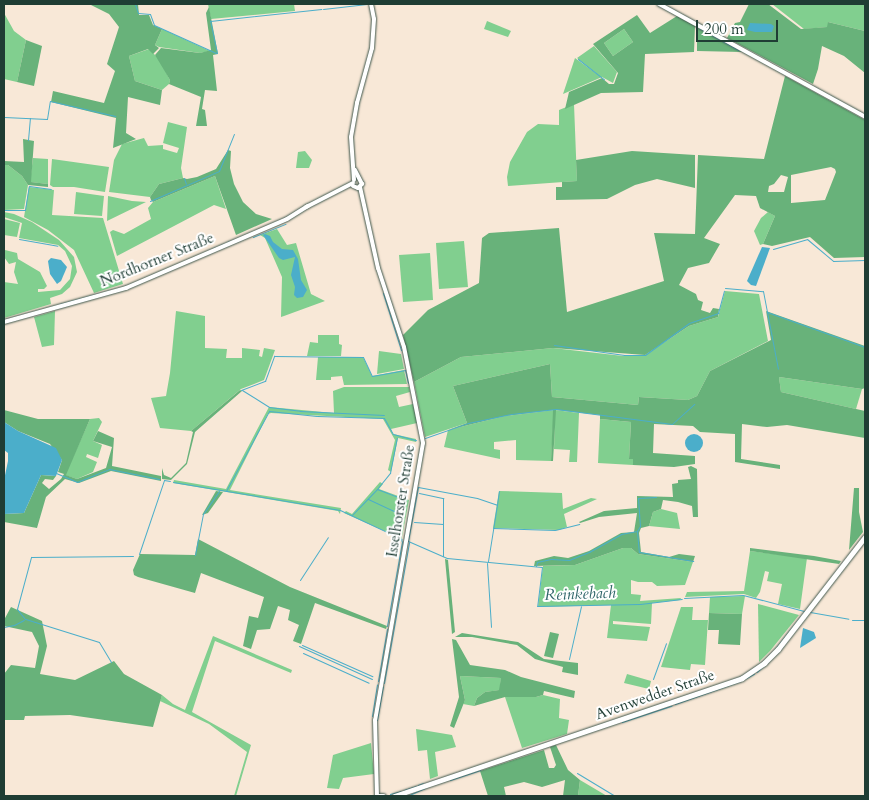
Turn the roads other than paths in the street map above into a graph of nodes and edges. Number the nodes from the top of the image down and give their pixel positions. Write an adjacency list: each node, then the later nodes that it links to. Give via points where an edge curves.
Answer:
1 (371, 4): 4 (street, Isselhorster Straße, via 372,48 352,135)
2 (659, 4): 3 (street)
3 (865, 116)
4 (356, 184): 5 (street, Nordhorner Straße, via 342,188 287,219 126,288); 7 (street, Isselhorster Straße, via 378,268 404,347 423,443 375,720)
5 (4, 322)
6 (865, 537): 10 (main road, Avenwedder Straße, via 770,657 742,678)
7 (378, 781): 8 (street, Isselhorster Straße); 9 (street, Isselhorster Straße)
8 (378, 796): 9 (main road)
9 (382, 796)
10 (395, 796)

